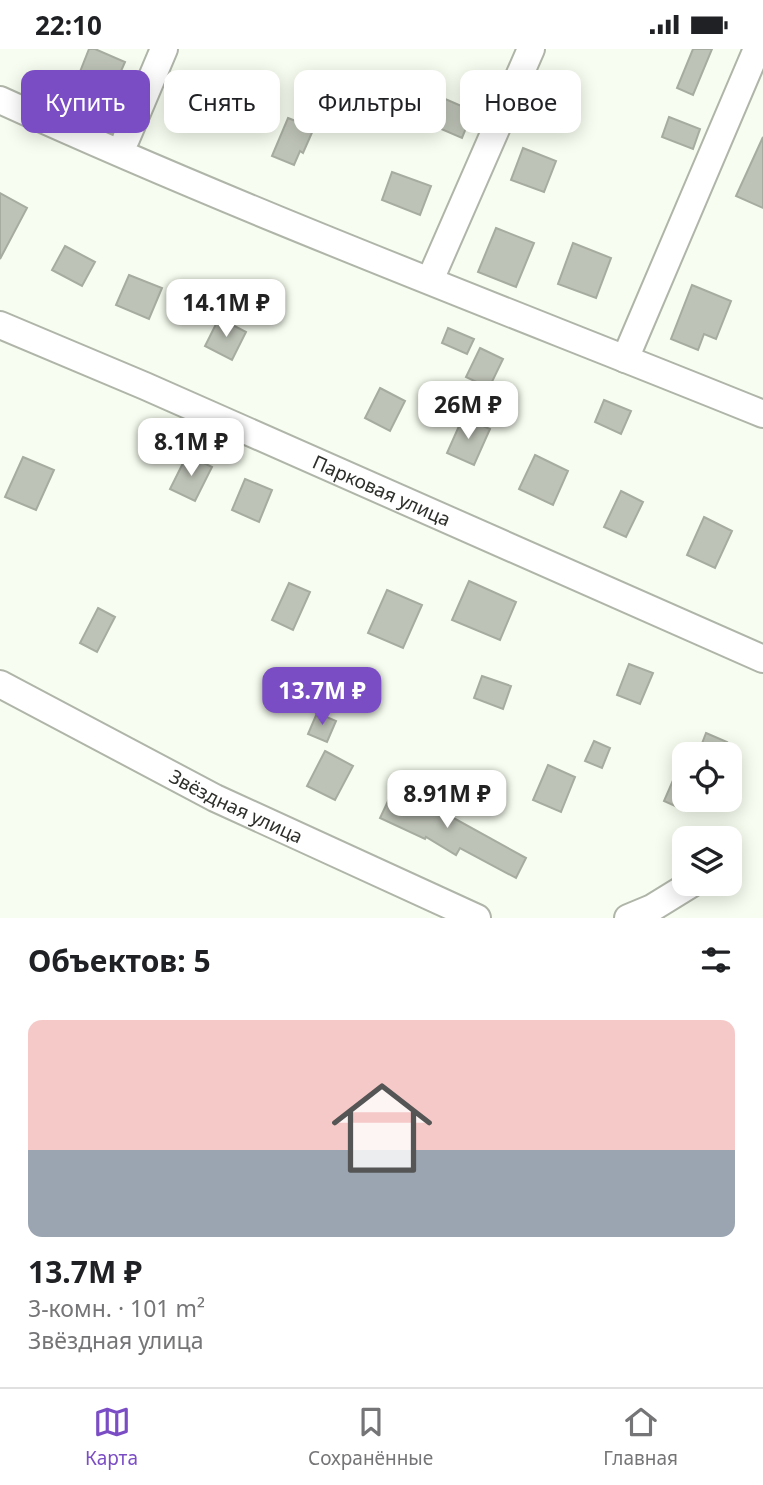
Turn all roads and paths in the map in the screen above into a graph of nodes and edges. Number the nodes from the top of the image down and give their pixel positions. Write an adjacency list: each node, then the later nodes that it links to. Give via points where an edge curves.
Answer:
1 (164, 49): 5 (street)
2 (531, 49): 6 (street)
3 (757, 49): 8 (street)
4 (0, 100): 6 (street, via 115,152)
5 (126, 139)
6 (430, 280): 8 (street)
7 (0, 325): 10 (street, Парковая улица)
8 (625, 359): 9 (street)
9 (763, 414)
10 (763, 659)
11 (0, 684): 13 (street, Звёздная улица, via 215,799)
12 (672, 896): 14 (street)
13 (477, 918)
14 (628, 918)

